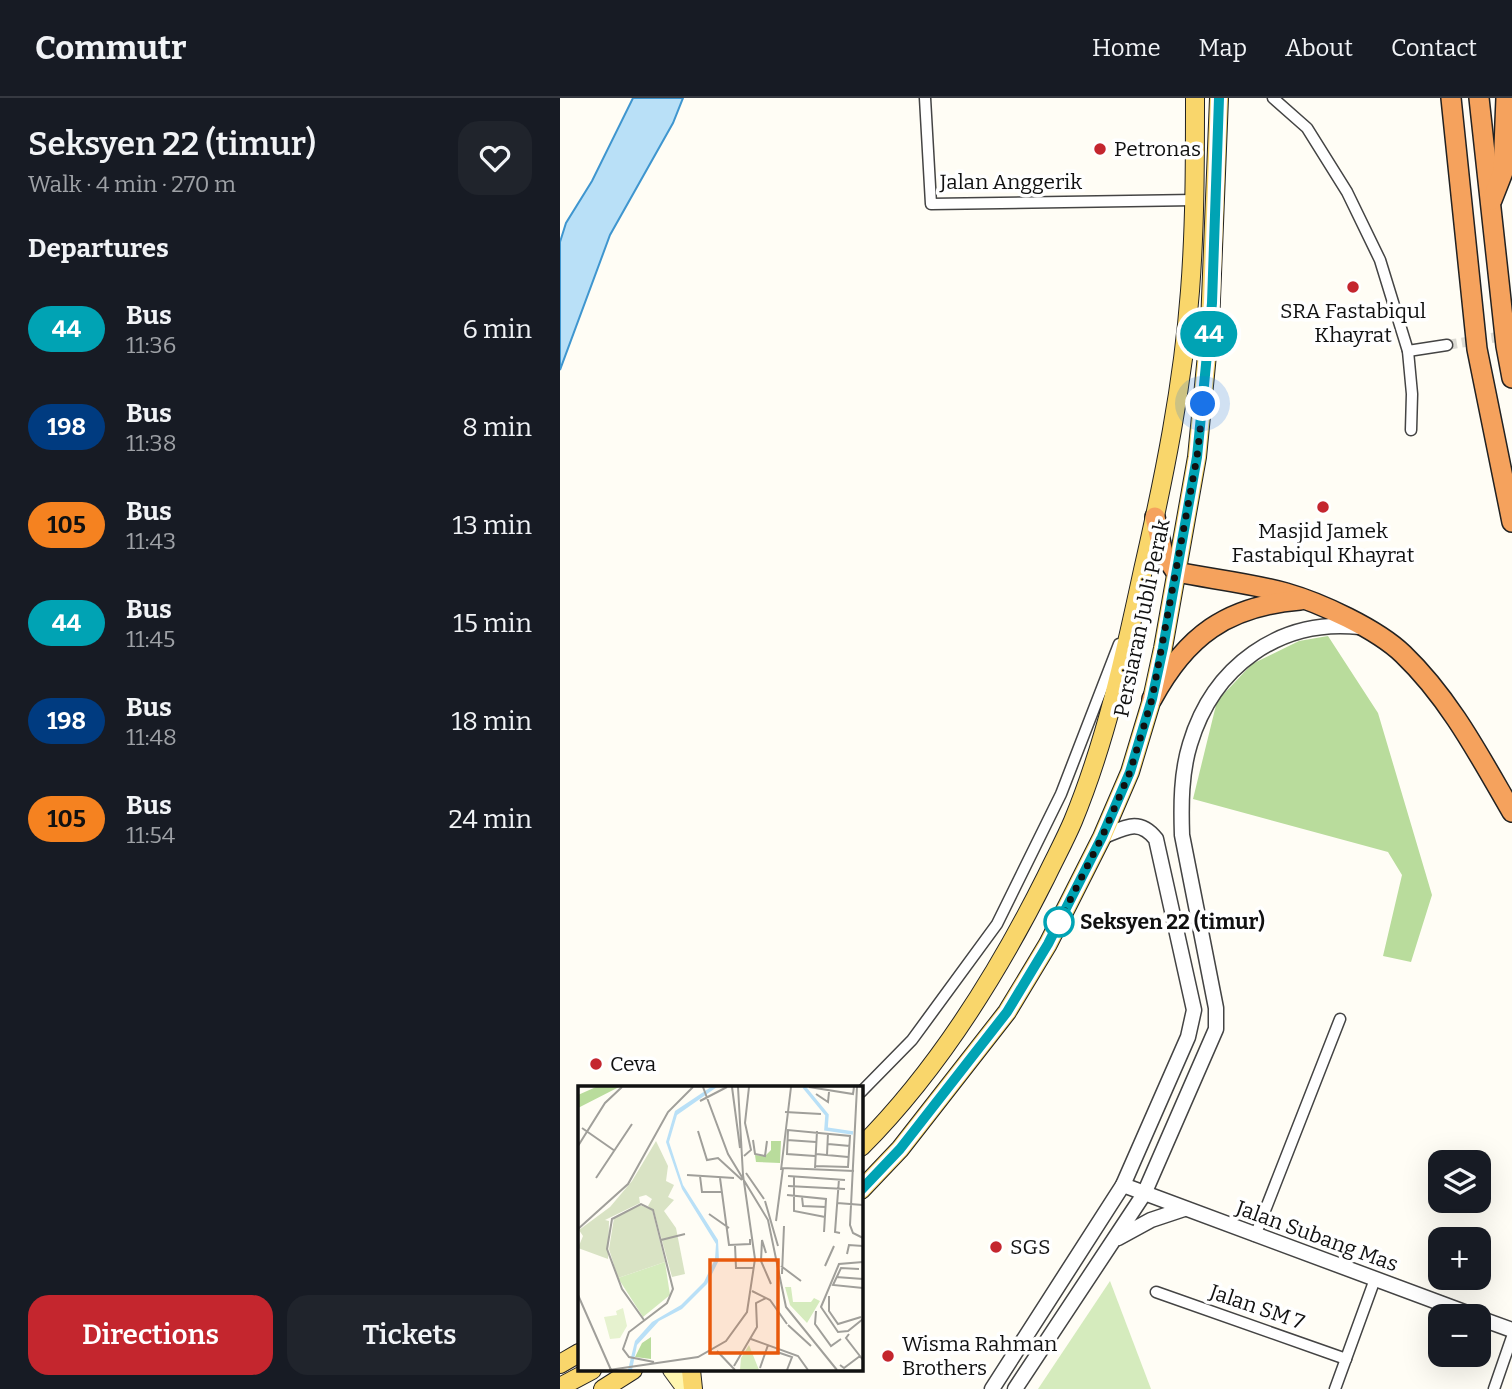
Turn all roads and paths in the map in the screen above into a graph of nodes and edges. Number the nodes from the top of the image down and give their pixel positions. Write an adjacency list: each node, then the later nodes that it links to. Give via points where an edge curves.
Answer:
1 (925, 98): 8 (street, Jalan Anggerik, via 931,204)
2 (1195, 98): 8 (main road, Persiaran Jubli Perak)
3 (1219, 98): 16 (main road, Persiaran Jubli Perak, via 1210,324 1197,457)
4 (1275, 98): 11 (street, via 1307,128 1347,192 1380,260)
5 (1451, 98): 15 (highway, via 1477,349)
6 (1479, 98): 9 (highway)
7 (1506, 98): 9 (highway, via 1503,172)
8 (1195, 200): 14 (main road, Persiaran Jubli Perak, via 1182,364)
9 (1490, 203): 12 (highway)
10 (1447, 345): 11 (street)
11 (1408, 351): 13 (street)
12 (1512, 378)
13 (1411, 430)
14 (1155, 517): 16 (highway, via 1163,553); 17 (main road, Persiaran Jubli Perak)
15 (1512, 522)
16 (1176, 572): 18 (highway); 20 (main road, Persiaran Jubli Perak)
17 (1137, 599): 24 (street, via 1061,794 997,924 912,1040); 27 (main road, Persiaran Jubli Perak, via 1089,777 1073,822 1025,919 968,1013)
18 (1304, 599): 19 (highway); 20 (highway, via 1262,607 1211,627 1175,660)
19 (1365, 628): 21 (highway, via 1403,653 1454,714); 25 (street, via 1311,629 1259,648 1210,695 1190,743 1184,770 1182,835 1216,1029)
20 (1152, 699): 22 (main road, Persiaran Jubli Perak, via 1130,772)
21 (1512, 812)
22 (1102, 837): 26 (street, via 1138,825 1156,839 1194,1010 1188,1037); 29 (main road, Persiaran Jubli Perak, via 1048,944 1007,1012 900,1149)
23 (1340, 1018): 32 (street)
24 (863, 1090)
25 (1171, 1129): 26 (street); 30 (street)
26 (1143, 1141): 28 (street)
27 (863, 1145)
28 (1123, 1185): 30 (street, Jalan Subang Mas); 51 (street)
29 (863, 1188)
30 (1144, 1194): 31 (street, Jalan Subang Mas); 33 (street)
31 (1184, 1209): 32 (street, Jalan Subang Mas); 33 (street)
32 (1255, 1236): 34 (street, Jalan Subang Mas)
33 (1115, 1240): 52 (street)
34 (1375, 1279): 36 (street, Jalan Subang Mas); 41 (street)
35 (1156, 1292): 41 (street, Jalan SM 7)
36 (1442, 1304)
37 (1491, 1322): 38 (street, Jalan Subang Mas)
38 (1512, 1330)
39 (1512, 1337): 43 (street)
40 (578, 1354): 42 (main road)
41 (1346, 1359): 53 (street)
42 (560, 1364)
43 (1500, 1371): 47 (street); 54 (street)
44 (588, 1372): 48 (main road)
45 (630, 1372): 49 (main road)
46 (672, 1372): 50 (main road)
47 (1512, 1375)
48 (560, 1387)
49 (603, 1389)
50 (685, 1389)
51 (992, 1389)
52 (1015, 1389)
53 (1335, 1389)
54 (1494, 1389)

